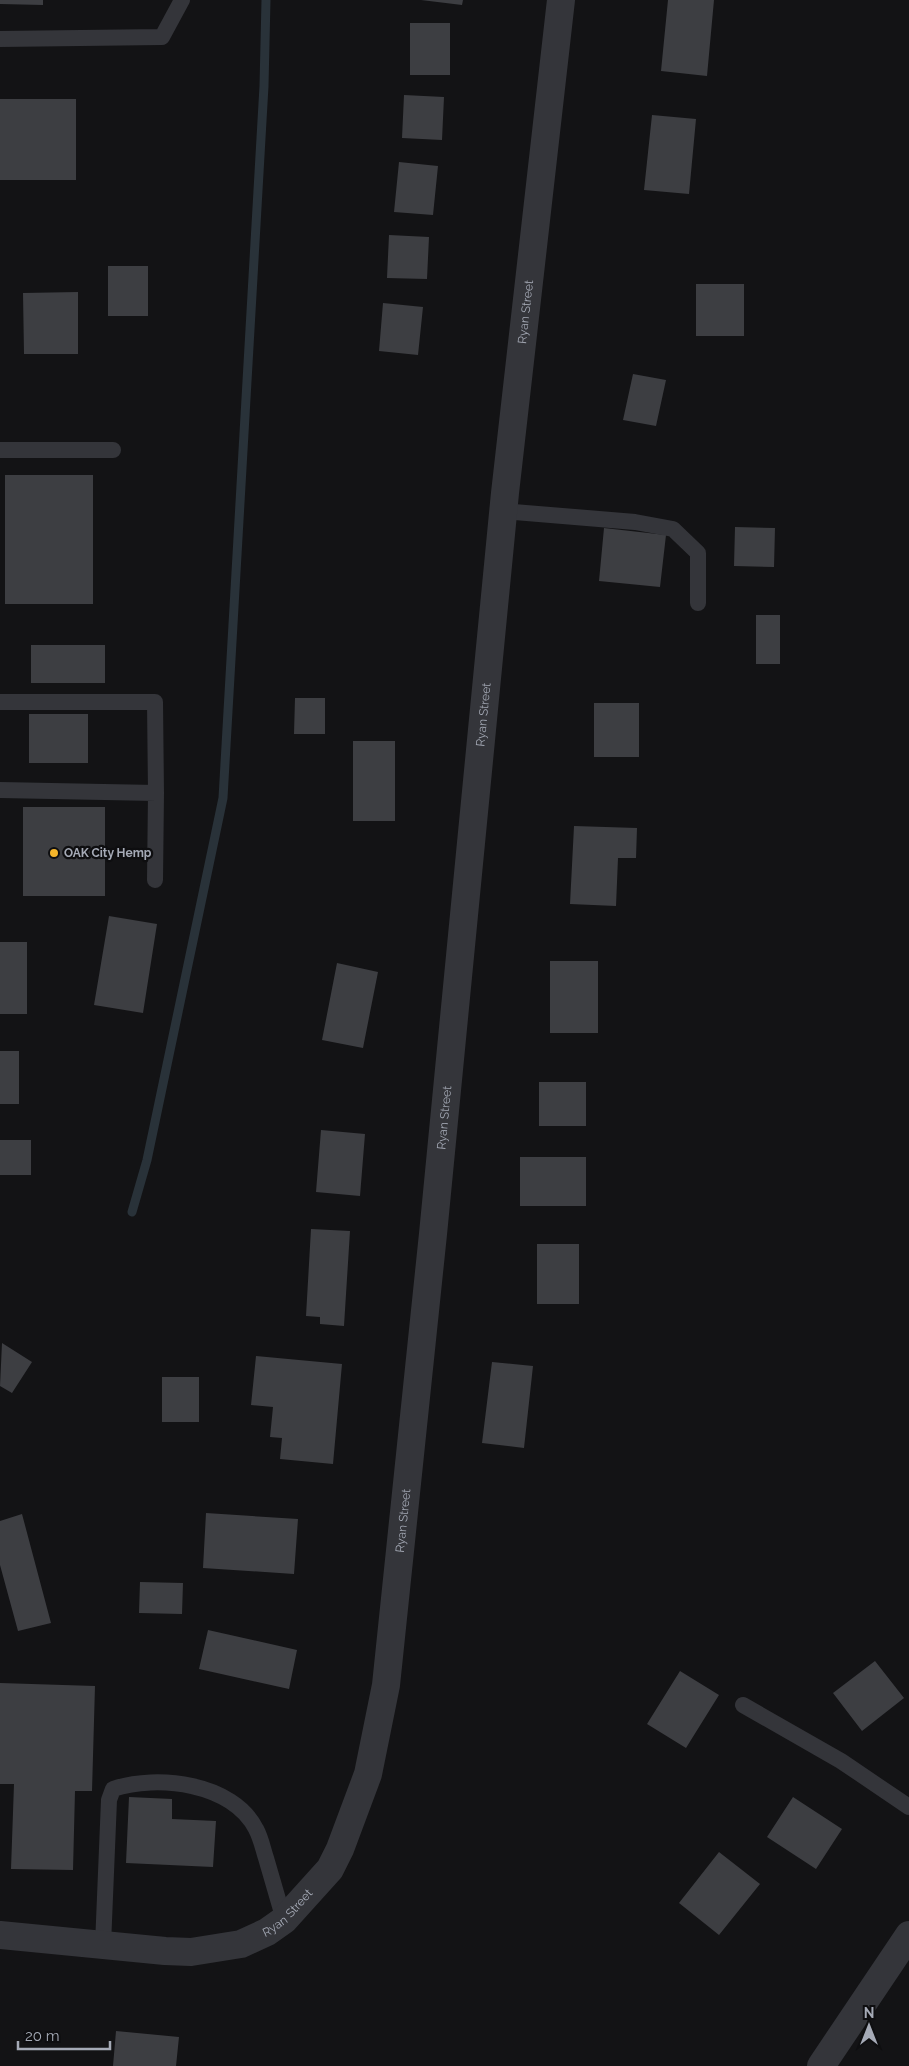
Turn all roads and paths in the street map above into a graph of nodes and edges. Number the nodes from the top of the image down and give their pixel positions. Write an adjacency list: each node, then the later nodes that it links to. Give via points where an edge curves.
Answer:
1 (182, 0): 3 (lane, via 162,37)
2 (561, 0): 6 (street, Ryan Street)
3 (0, 39)
4 (0, 450): 5 (lane)
5 (113, 450)
6 (503, 510): 7 (lane, via 635,522 673,529 698,553); 14 (street, Ryan Street, via 386,1685 368,1774 340,1849 330,1869)
7 (698, 603)
8 (0, 702): 10 (lane, via 155,702)
9 (0, 790): 10 (lane)
10 (156, 793): 11 (lane)
11 (155, 880)
12 (744, 1704): 13 (lane, via 841,1761)
13 (909, 1807)
14 (284, 1920): 17 (street, Ryan Street, via 241,1944 216,1949 165,1951); 17 (lane, via 257,1830 244,1810 212,1792 186,1784 152,1781 128,1784 113,1789 109,1800)
15 (0, 1935): 17 (street, Ryan Street)
16 (909, 1935): 18 (street)
17 (104, 1945)
18 (821, 2066)

